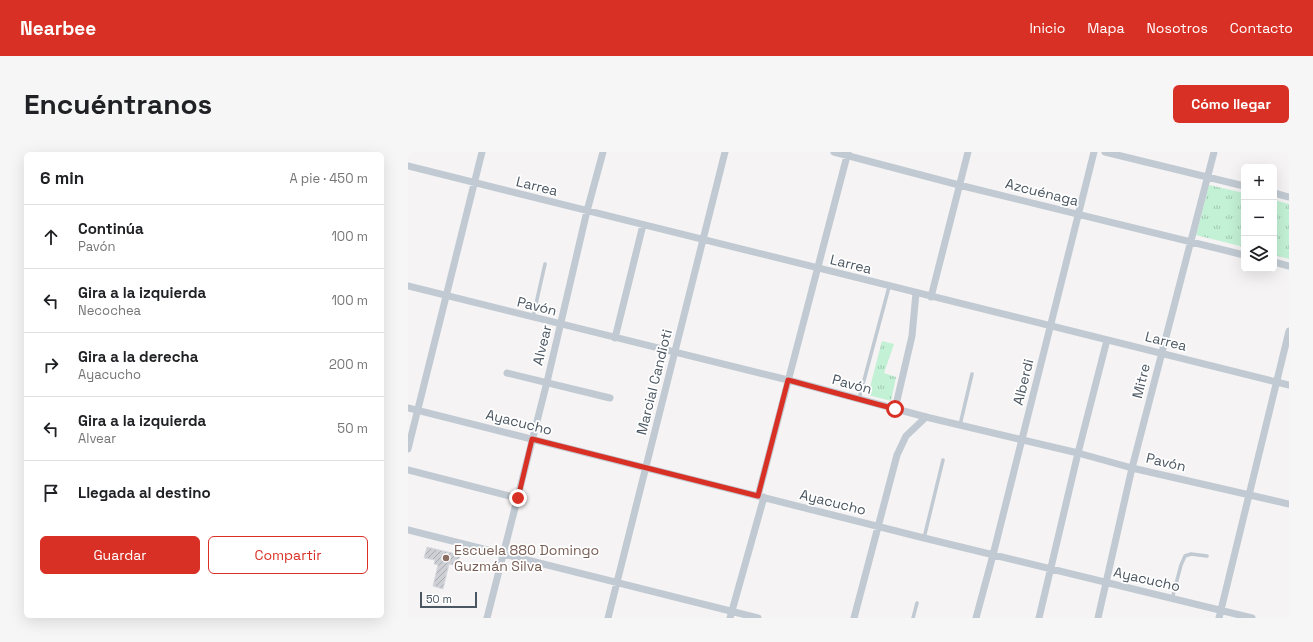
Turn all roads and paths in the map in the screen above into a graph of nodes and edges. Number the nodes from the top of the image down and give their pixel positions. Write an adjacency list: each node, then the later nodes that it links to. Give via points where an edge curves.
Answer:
1 (482, 152): 12 (street)
2 (603, 152): 17 (street, Alvear)
3 (725, 152): 20 (street, Marcial Candioti)
4 (834, 152): 9 (street, Azcuénaga)
5 (968, 152): 13 (street)
6 (1094, 152): 18 (street, Alberdi)
7 (1105, 152): 11 (street)
8 (1214, 152): 11 (street, Mitre)
9 (848, 153): 13 (street, Azcuénaga); 26 (street)
10 (408, 166): 12 (street, Larrea)
11 (1206, 178): 14 (street); 21 (street, Mitre)
12 (475, 183): 17 (street, Larrea); 30 (street)
13 (958, 185): 18 (street, Azcuénaga); 31 (street)
14 (1241, 185)
15 (1277, 194): 16 (street)
16 (1289, 196)
17 (587, 212): 19 (street, Larrea); 33 (street, Alvear)
18 (1078, 215): 21 (street, Azcuénaga); 34 (street, Alberdi)
19 (643, 226): 20 (street, Larrea); 36 (street)
20 (702, 240): 26 (street, Larrea); 38 (street, Marcial Candioti)
21 (1191, 241): 22 (street, Azcuénaga); 39 (street, Mitre)
22 (1241, 254)
23 (1277, 263): 25 (street)
24 (545, 264): 32 (lane)
25 (1289, 266)
26 (818, 269): 28 (street, Larrea); 42 (street)
27 (408, 286): 30 (street, Pavón)
28 (888, 286): 29 (street, Larrea); 47 (lane)
29 (916, 293): 31 (street, Larrea); 49 (street, via 912,336)
30 (447, 296): 32 (street, Pavón); 50 (street)
31 (931, 297): 34 (street, Larrea)
32 (532, 318): 33 (street, Pavón)
33 (560, 325): 36 (street, Pavón); 43 (street, Alvear)
34 (1050, 326): 37 (street, Larrea); 54 (street, Alberdi)
35 (1289, 331): 44 (street)
36 (615, 338): 38 (street, Pavón)
37 (1107, 340): 39 (street, Larrea); 56 (street)
38 (674, 352): 42 (street, Pavón); 58 (street, Marcial Candioti)
39 (1162, 354): 44 (street, Larrea); 59 (street, Mitre)
40 (507, 373): 43 (street)
41 (972, 374): 52 (lane)
42 (788, 380): 47 (street, Pavón); 62 (street)
43 (547, 382): 46 (street); 53 (street, Alvear)
44 (1276, 382): 45 (street, Larrea); 61 (street)
45 (1289, 385)
46 (610, 398)
47 (859, 399): 49 (street, Pavón)
48 (408, 408): 50 (street, Ayacucho)
49 (895, 409): 51 (street, Pavón)
50 (418, 411): 53 (street, Ayacucho); 55 (street)
51 (926, 417): 52 (street, Pavón); 65 (street, via 906,436 901,446)
52 (960, 425): 54 (street, Pavón)
53 (532, 439): 58 (street, Ayacucho); 63 (street, Alvear)
54 (1022, 440): 56 (street, Pavón); 69 (street, Alberdi)
55 (408, 449)
56 (1078, 453): 59 (street, Pavón); 71 (street)
57 (943, 460): 67 (lane)
58 (646, 468): 62 (street, Ayacucho); 72 (street, Marcial Candioti)
59 (1132, 468): 61 (street, Pavón); 73 (street, Mitre)
60 (408, 470): 63 (street)
61 (1249, 495): 64 (street, Pavón); 76 (street)
62 (761, 496): 65 (street, Ayacucho); 77 (street)
63 (518, 498): 68 (street, Alvear)
64 (1289, 504)
65 (878, 527): 67 (street, Ayacucho); 81 (street)
66 (408, 530): 68 (street)
67 (924, 538): 69 (street, Ayacucho)
68 (503, 554): 72 (street); 78 (street, Alvear)
69 (993, 555): 71 (street, Ayacucho); 83 (street, Alberdi)
70 (1207, 556): 74 (lane, via 1185,556)
71 (1051, 570): 73 (street, Ayacucho); 84 (street)
72 (617, 582): 77 (street); 79 (street, Marcial Candioti)
73 (1106, 583): 74 (street, Ayacucho); 85 (street, Mitre)
74 (1172, 599): 76 (street, Ayacucho)
75 (917, 603): 82 (lane)
76 (1220, 610): 86 (street); 87 (street, Ayacucho)
77 (730, 615): 80 (street)
78 (487, 618)
79 (608, 618)
80 (758, 618)
81 (854, 618)
82 (913, 618)
83 (976, 618)
84 (1039, 618)
85 (1098, 618)
86 (1219, 618)
87 (1252, 618)

